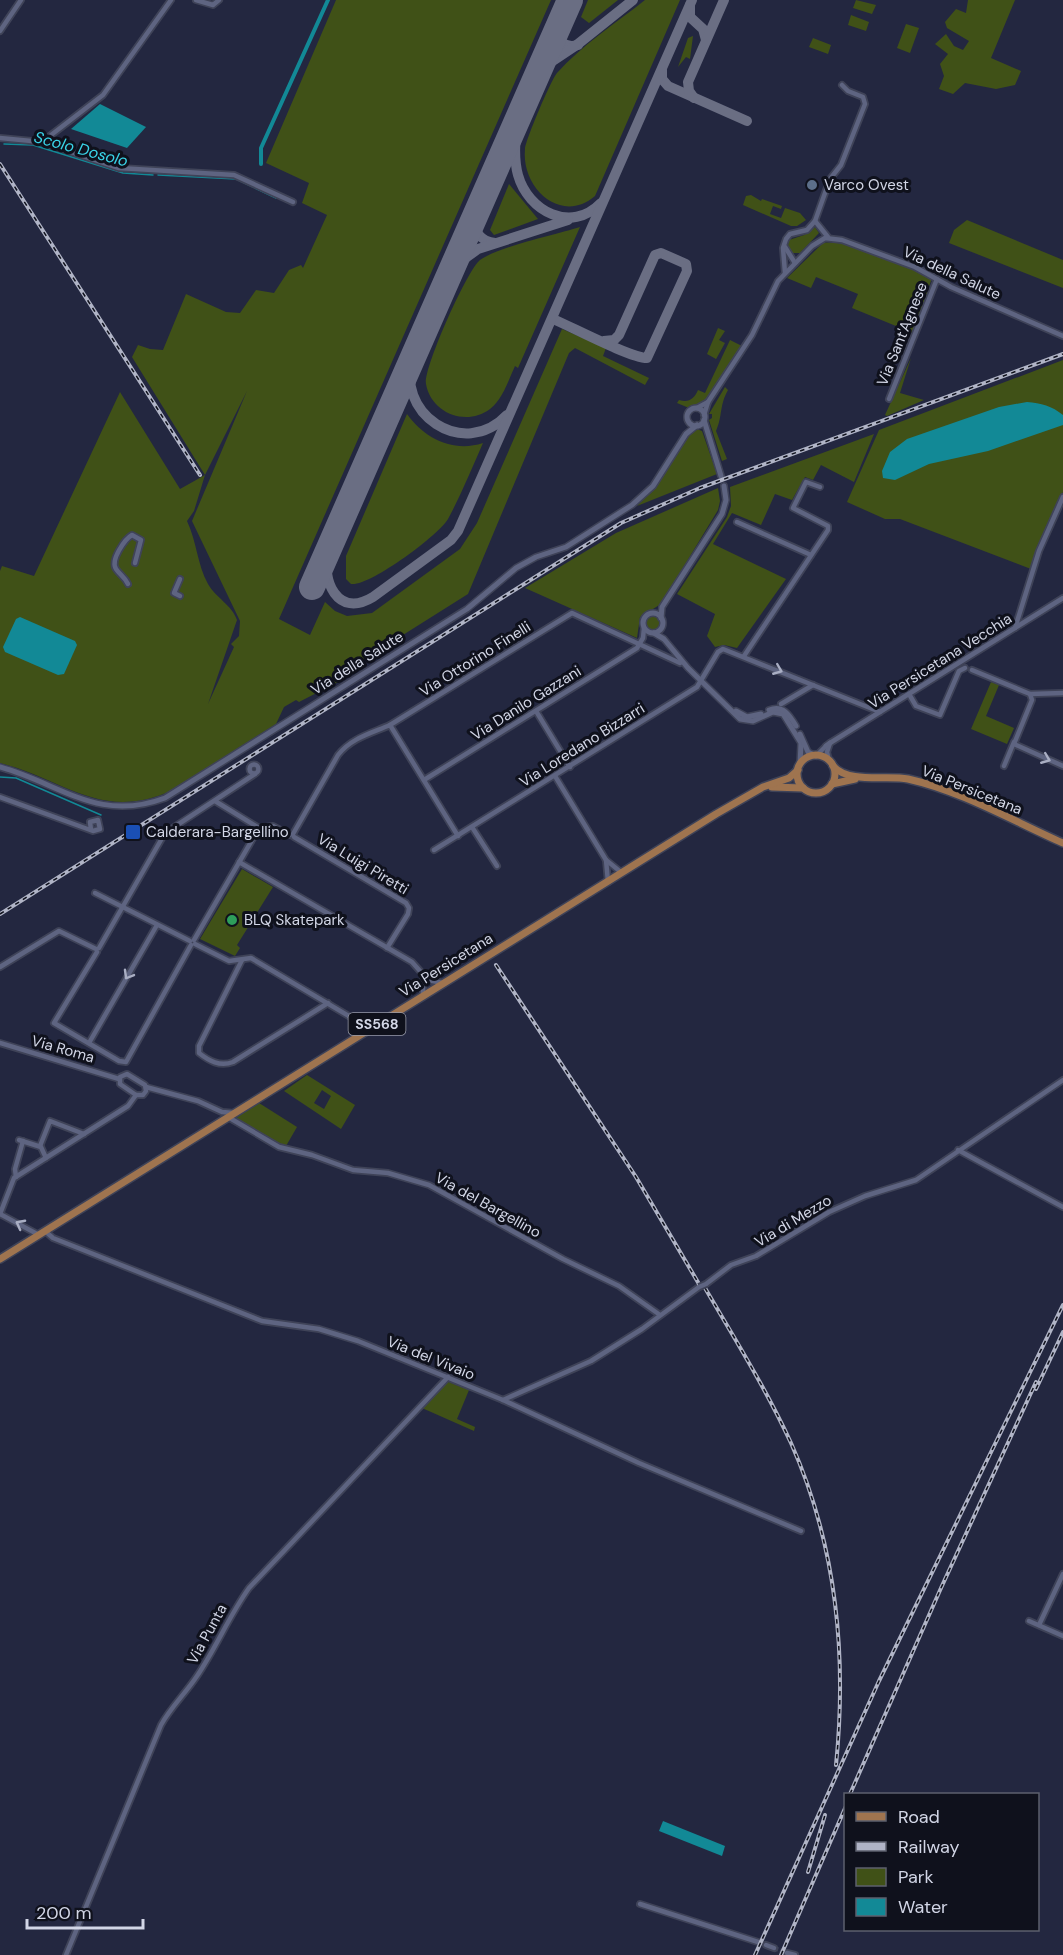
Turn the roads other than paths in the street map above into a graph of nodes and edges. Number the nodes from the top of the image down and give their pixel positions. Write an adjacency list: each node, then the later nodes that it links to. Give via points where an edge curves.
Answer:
1 (21, 0): 5 (street)
2 (171, 0): 8 (street, via 103,94)
3 (196, 0): 4 (street, via 213,5)
4 (219, 0)
5 (0, 31)
6 (842, 85): 10 (street, via 863,97 865,104)
7 (0, 138): 8 (street)
8 (42, 142): 9 (street, via 119,168 239,176)
9 (293, 202)
10 (815, 221): 11 (street); 12 (street, via 807,230 790,234)
11 (828, 237): 14 (street, via 816,242); 16 (street, Via della Salute)
12 (785, 241): 13 (street); 14 (street)
13 (784, 253): 14 (street); 15 (street)
14 (794, 263): 15 (street)
15 (785, 273): 19 (street, via 747,344)
16 (938, 279): 17 (street, Via della Salute); 18 (street, Via Sant'Agnese)
17 (1063, 336)
18 (889, 399)
19 (708, 402): 20 (street); 21 (street)
20 (697, 408): 21 (street); 22 (street, Via della Salute, via 688,413)
21 (701, 421): 22 (street); 23 (street, Via della Salute); 24 (street)
22 (689, 422): 23 (street, Via della Salute)
23 (686, 434): 67 (street, Via della Salute, via 652,486 632,505 566,546 516,568 467,609 165,798 127,807 93,804)
24 (721, 477)
25 (724, 486): 35 (street, via 722,514)
26 (820, 487): 29 (street, via 806,482 793,506 795,511 828,528)
27 (1063, 496): 40 (street, via 1042,542)
28 (736, 522): 29 (street)
29 (811, 555): 45 (street)
30 (135, 563): 32 (street, via 141,540 132,535 114,561)
31 (180, 579): 33 (street, via 174,593)
32 (128, 584)
33 (180, 596)
34 (1063, 598): 40 (street, Via Persicetana Vecchia)
35 (662, 608): 36 (street); 37 (street)
36 (651, 613): 37 (street); 39 (street, via 644,618)
37 (661, 618): 38 (street)
38 (662, 626): 41 (street); 43 (street)
39 (644, 628): 41 (street); 42 (street)
40 (1015, 628): 46 (street, Via Persicetana Vecchia)
41 (653, 633): 42 (street); 43 (street)
42 (643, 638): 44 (street)
43 (664, 639): 51 (street)
44 (639, 645): 47 (street); 58 (street, Via Danilo Gazzani); 60 (street, Via Ottorino Finelli, via 572,613)
45 (744, 656): 51 (street, via 720,650); 52 (street, one-way to 52)
46 (968, 659): 48 (street, Via Persicetana Vecchia); 50 (street)
47 (680, 663)
48 (960, 665): 49 (street); 55 (street, Via Persicetana Vecchia)
49 (965, 668): 50 (street); 55 (street, via 959,671 940,714 916,706)
50 (972, 670): 56 (street)
51 (702, 681): 54 (street); 68 (street, Via Loredano Bizzarri)
52 (813, 685): 57 (street); 59 (street)
53 (1063, 693): 56 (street)
54 (716, 694): 63 (street, via 747,717 771,708 785,711 808,752); 69 (street, via 744,720 755,721 773,712 783,714 801,743)
55 (909, 694): 59 (street, Via Persicetana Vecchia)
56 (1030, 694): 61 (street, via 1032,700)
57 (781, 704)
58 (536, 711): 68 (street); 73 (street, Via Danilo Gazzani)
59 (880, 712): 62 (street, Via Persicetana Vecchia)
60 (390, 725): 73 (street); 84 (street, Via Ottorino Finelli, via 342,750)
61 (1015, 744): 65 (street); 66 (street, one-way to 66)
62 (828, 745): 63 (street, Via Persicetana Vecchia); 64 (street)
63 (816, 756): 64 (main road); 69 (main road, via 806,759)
64 (831, 764): 72 (main road, Via Persicetana, via 846,775); 74 (main road, via 835,775)
65 (1004, 766)
66 (1063, 766)
67 (0, 767)
68 (570, 767): 71 (street, Via Loredano Bizzarri)
69 (799, 768): 75 (main road, via 798,778); 76 (main road, Via Persicetana / SS568, via 789,778)
70 (255, 774): 78 (street)
71 (555, 776): 80 (street, Via Loredano Bizzarri); 88 (street)
72 (867, 777): 74 (main road, Via Persicetana); 86 (main road, Via Persicetana, via 907,779 939,788)
73 (424, 780): 85 (street)
74 (832, 784): 75 (main road, via 817,793)
75 (804, 788): 76 (main road, Via Persicetana / SS568, via 783,786)
76 (755, 791): 91 (main road, Via Persicetana / SS568)
77 (0, 797): 81 (street)
78 (215, 801): 82 (street); 94 (street, via 165,833)
79 (89, 824): 81 (street); 83 (street); 83 (street, via 94,819 100,823 99,830)
80 (472, 826): 85 (street, Via Loredano Bizzarri); 90 (street)
81 (82, 827): 83 (street)
82 (259, 828): 84 (street, Via Luigi Piretti, via 273,826); 89 (street)
83 (92, 830)
84 (292, 835): 97 (street, Via Luigi Piretti, via 406,903 410,908 408,914)
85 (458, 836): 87 (street, Via Loredano Bizzarri)
86 (1063, 843)
87 (434, 850)
88 (606, 860): 91 (street); 92 (street)
89 (239, 862): 96 (street); 97 (street)
90 (497, 866)
91 (623, 874): 92 (main road, Via Persicetana / SS568)
92 (608, 882): 102 (main road, Via Persicetana / SS568)
93 (95, 893): 94 (street)
94 (122, 907): 95 (street); 98 (street)
95 (157, 925): 96 (street); 107 (street, one-way to 107)
96 (192, 943): 99 (street, via 229,961); 108 (street)
97 (387, 948): 101 (street, via 412,962)
98 (97, 950): 100 (street, via 59,931); 107 (street, via 54,1023)
99 (242, 960): 104 (street, via 251,958); 104 (street, via 199,1046 199,1053 211,1061 230,1063)
100 (0, 967)
101 (422, 975): 102 (street); 103 (street)
102 (443, 983): 103 (main road, Via Persicetana / SS568)
103 (423, 995): 105 (main road, Via Persicetana / SS568)
104 (328, 1003): 105 (street)
105 (369, 1028): 115 (main road, Via Persicetana / SS568)
106 (0, 1043): 110 (street, Via Roma)
107 (89, 1043): 108 (street)
108 (126, 1062): 109 (street)
109 (127, 1074): 110 (street); 112 (street)
110 (119, 1080): 113 (street)
111 (1063, 1080): 119 (street, Via di Mezzo)
112 (146, 1087): 113 (street, via 143,1095); 114 (street)
113 (136, 1095): 117 (street, via 128,1106)
114 (213, 1108): 115 (street, Via del Bargellino); 116 (street, via 217,1113)
115 (231, 1115): 116 (main road, Via Persicetana / SS568); 126 (street, Via del Bargellino, via 279,1147 353,1170 394,1174 429,1185 563,1260 619,1286)
116 (216, 1124): 124 (main road, Via Persicetana / SS568)
117 (84, 1134): 118 (street, via 50,1121); 120 (street)
118 (40, 1146): 120 (street); 121 (street, via 21,1140)
119 (958, 1150): 122 (street); 126 (street, Via di Mezzo, bridge, via 916,1180 829,1212 756,1256 731,1265)
120 (46, 1158): 121 (street)
121 (16, 1177): 123 (street, via 10,1183)
122 (1063, 1207)
123 (0, 1214): 124 (street, Via del Vivaio, one-way to 123)
124 (42, 1233): 125 (main road, Via Persicetana / SS568); 127 (street, Via del Vivaio, via 262,1321 320,1329)
125 (0, 1259)
126 (660, 1315): 128 (street, Via di Mezzo, via 579,1368)
127 (448, 1377): 128 (street, Via del Vivaio); 139 (street, Via Punta, via 237,1604 198,1674 161,1725)
128 (503, 1400): 129 (street, Via del Vivaio)
129 (801, 1531)
130 (1063, 1574): 132 (street)
131 (1029, 1622): 132 (street)
132 (1039, 1625): 133 (street)
133 (1063, 1636)
134 (640, 1904): 135 (street)
135 (758, 1942)
136 (766, 1945): 137 (street)
137 (774, 1948)
138 (787, 1953): 140 (street)
139 (66, 1955)
140 (795, 1955)

